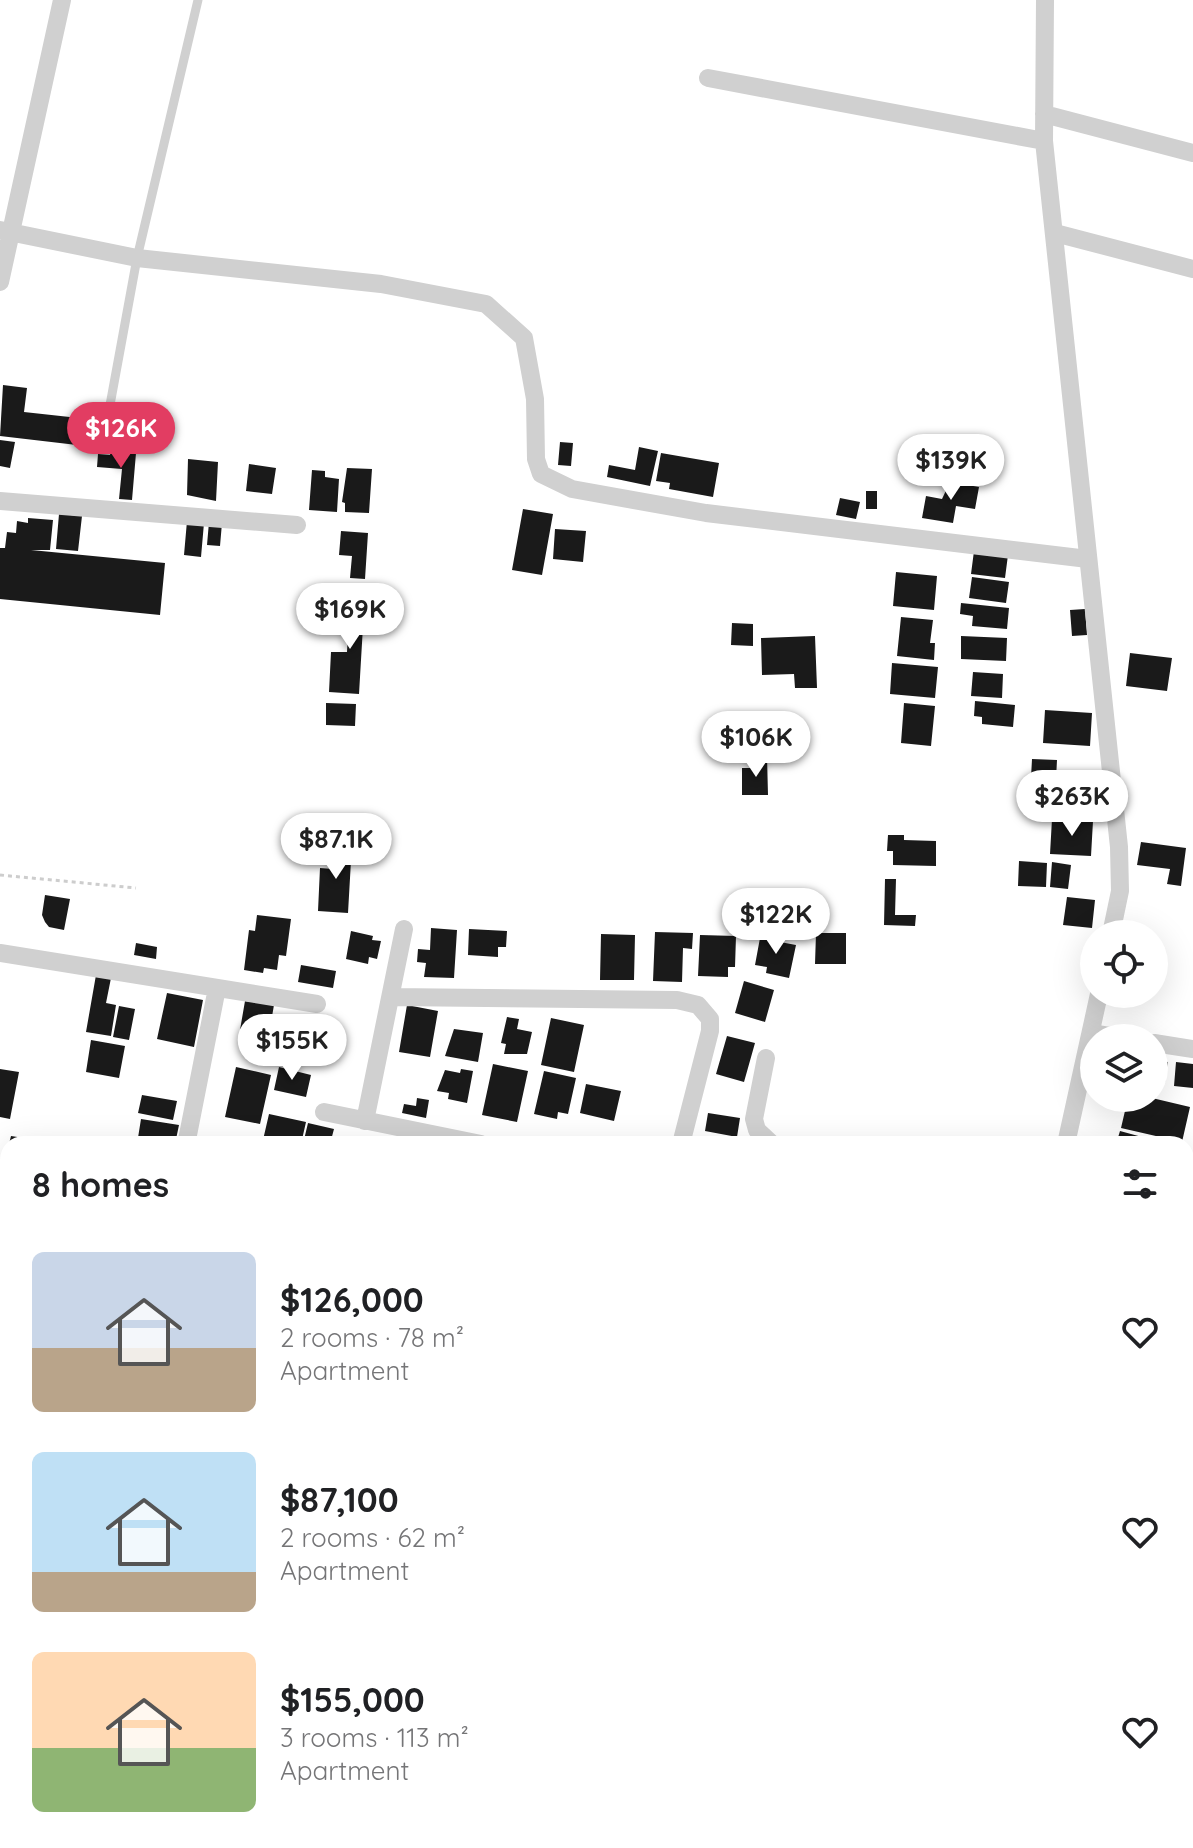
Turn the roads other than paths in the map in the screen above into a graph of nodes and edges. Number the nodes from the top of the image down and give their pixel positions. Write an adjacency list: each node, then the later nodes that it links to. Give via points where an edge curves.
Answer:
1 (62, 0): 8 (street)
2 (198, 0): 10 (lane)
3 (1045, 0): 5 (street)
4 (708, 78): 6 (street)
5 (1044, 114): 6 (street); 7 (street)
6 (1044, 141): 9 (street)
7 (1193, 153)
8 (5, 231): 10 (street); 12 (street)
9 (1055, 233): 11 (street); 16 (street)
10 (137, 258): 13 (lane); 16 (street, via 381,284 486,304 524,338 541,474 572,489 706,513)
11 (1193, 269)
12 (0, 282)
13 (110, 405)
14 (0, 501): 15 (street)
15 (297, 525)
16 (1088, 559): 17 (street, via 1120,860)
17 (1114, 920)
18 (404, 929): 21 (street)
19 (0, 953): 20 (street)
20 (217, 988): 22 (street); 29 (street)
21 (392, 997): 28 (street); 31 (street, via 677,1000 698,1005 710,1019 710,1031)
22 (317, 1004)
23 (1168, 1045): 24 (street)
24 (1193, 1049)
25 (766, 1058): 32 (street, via 754,1119)
26 (1080, 1082): 33 (street)
27 (324, 1112): 28 (street)
28 (365, 1121): 30 (street)
29 (188, 1136)
30 (441, 1136)
31 (683, 1136)
32 (763, 1136)
33 (1068, 1136)

